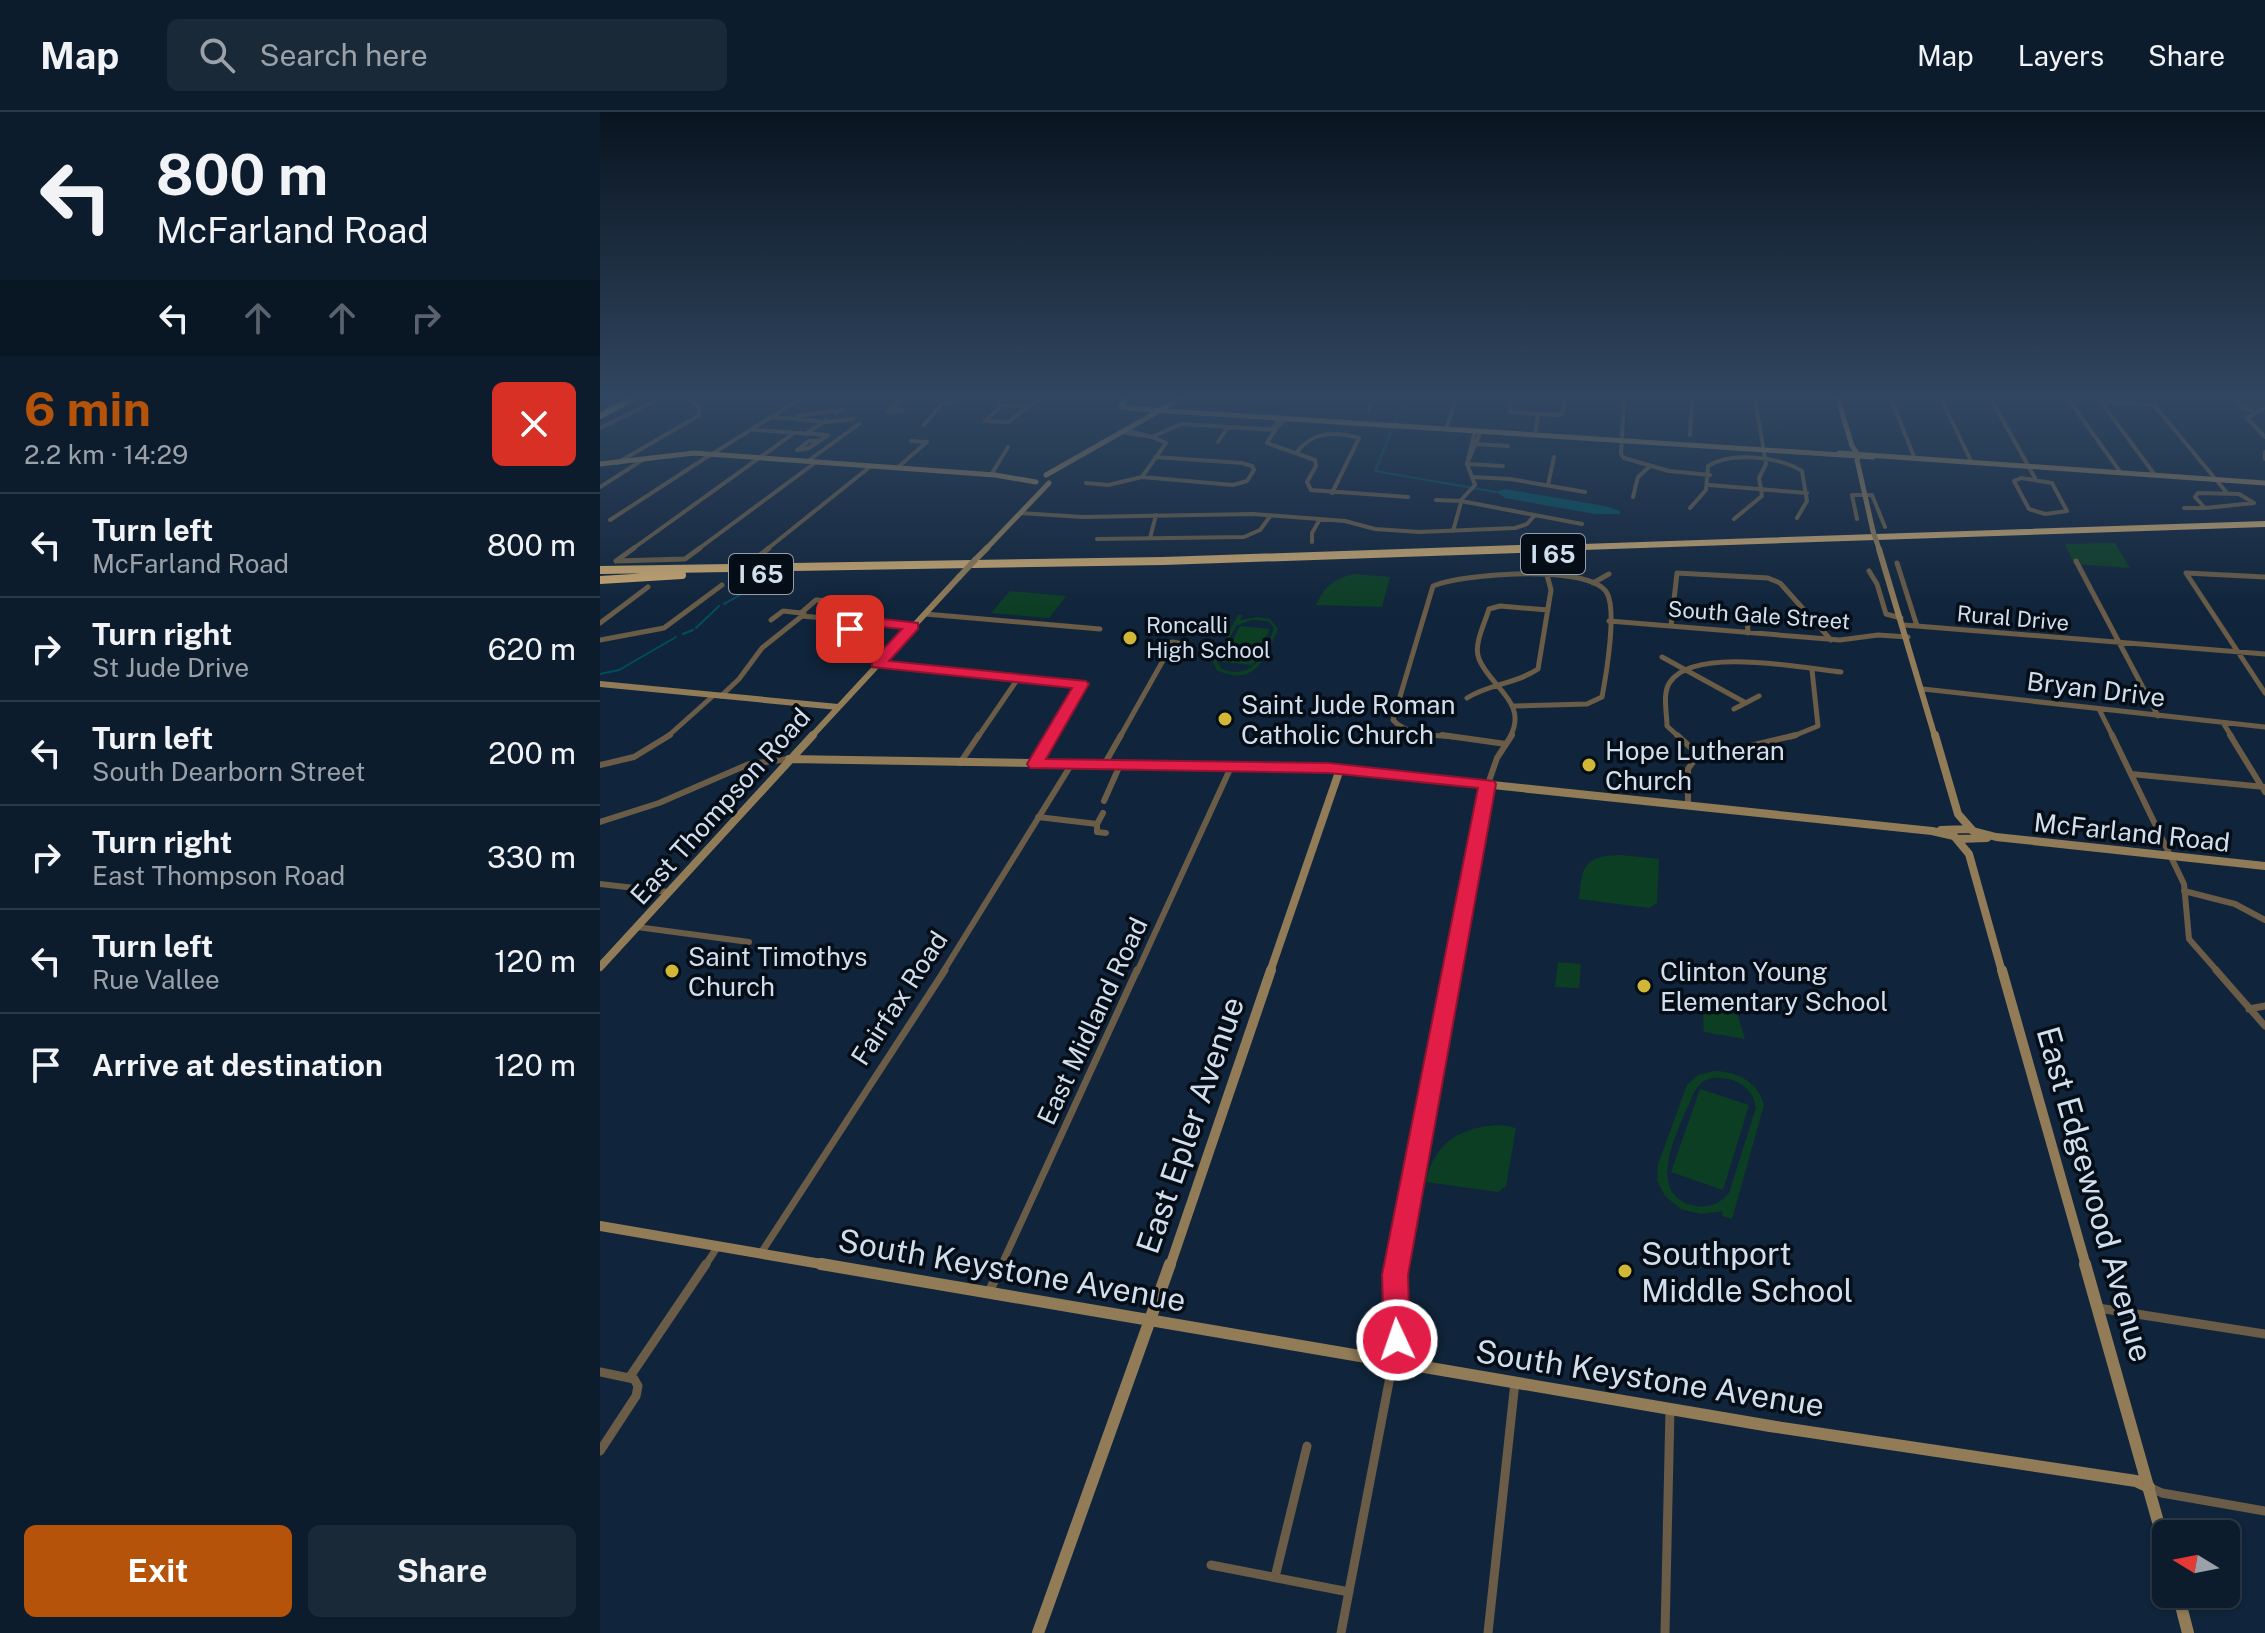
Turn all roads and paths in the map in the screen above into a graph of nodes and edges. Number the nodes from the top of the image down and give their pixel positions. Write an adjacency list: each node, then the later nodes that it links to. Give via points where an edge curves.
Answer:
1 (626, 470): 40 (street)
2 (687, 470): 63 (street)
3 (742, 470): 4 (street, via 616,561 683,560)
4 (805, 470)
5 (866, 470): 71 (street)
6 (924, 470): 27 (main road)
7 (994, 470): 27 (street)
8 (1058, 470): 32 (main road)
9 (1147, 470): 30 (street)
10 (1252, 470): 30 (street, via 1244,483 1223,486)
11 (1313, 470): 43 (street, via 1308,487)
12 (1344, 470): 43 (street)
13 (1469, 470): 31 (street)
14 (1551, 470): 38 (street)
15 (1645, 470): 49 (street)
16 (1676, 470): 28 (street)
17 (1709, 470): 28 (street)
18 (1762, 470): 41 (street)
19 (1800, 470): 44 (street)
20 (1860, 470): 45 (main road)
21 (2031, 470): 33 (street)
22 (2075, 470): 26 (main road)
23 (2119, 470): 26 (street)
24 (2151, 470): 29 (street)
25 (2209, 470): 34 (street)
26 (2121, 473): 29 (main road)
27 (991, 475): 35 (main road)
28 (1710, 475): 39 (street)
29 (2155, 475): 34 (main road)
30 (1142, 477): 36 (street, via 1108,485)
31 (1472, 477): 38 (street); 51 (street, via 1473,487)
32 (1049, 478): 35 (main road); 47 (main road)
33 (2035, 478): 33 (street, via 2052,483 2068,509 2029,509 2014,481)
34 (2217, 480): 37 (main road); 46 (street)
35 (1038, 481): 47 (main road)
36 (1086, 483)
37 (2265, 483)
38 (1548, 485): 42 (street)
39 (1709, 485): 41 (street); 52 (street)
40 (600, 487)
41 (1761, 491): 44 (street); 61 (street, via 1759,501)
42 (1585, 492)
43 (1332, 493): 48 (street)
44 (1807, 493): 59 (street)
45 (1864, 493): 62 (street, via 1852,495); 65 (street, via 1875,497); 92 (main road, bridge)
46 (2227, 493): 54 (street, via 2196,493); 54 (street, via 2245,495 2254,504)
47 (1034, 497): 55 (main road)
48 (1408, 497)
49 (1633, 497)
50 (1436, 500): 51 (street)
51 (1461, 501): 58 (street); 67 (street)
52 (1690, 508)
53 (2184, 508): 54 (street)
54 (2205, 508)
55 (1020, 513): 56 (street); 88 (main road, bridge)
56 (1156, 515): 57 (street); 68 (street)
57 (1271, 515): 60 (street); 68 (street, via 1259,531 1244,537)
58 (1535, 515): 64 (street); 67 (street, via 1520,527)
59 (1797, 518)
60 (1320, 519): 67 (street, via 1380,529); 70 (street)
61 (1734, 519)
62 (1857, 519)
63 (610, 520)
64 (1582, 524)
65 (1885, 527)
66 (2265, 527): 77 (highway, I 65, via 1162,567); 80 (highway, I 65)
67 (1453, 531)
68 (1150, 538): 69 (street)
69 (1097, 539)
70 (1312, 542)
71 (755, 559)
72 (2076, 561): 103 (street)
73 (1897, 563): 97 (street)
74 (1869, 571): 92 (street, via 1886,614)
75 (1609, 574): 81 (street)
76 (600, 575): 77 (highway, I 65); 80 (highway)
77 (682, 575): 80 (highway)
78 (1547, 575): 81 (street); 85 (street); 128 (street, via 1436,584 1393,720 1408,731)
79 (2265, 577): 104 (street, via 2186,572)
80 (647, 578): 94 (street)
81 (1593, 583): 91 (street, via 1609,597)
82 (722, 585): 101 (street, via 664,628)
83 (841, 602): 87 (street, via 816,600)
84 (874, 606): 90 (street)
85 (1548, 610): 114 (street, via 1538,669); 114 (street, via 1500,606 1486,612 1478,653)
86 (1742, 611): 99 (street)
87 (802, 614): 89 (street, via 783,611); 90 (street); 117 (street)
88 (925, 614): 95 (main road); 98 (street)
89 (771, 620)
90 (858, 621): 93 (street); 93 (street, via 850,629 868,631)
91 (1609, 621): 96 (street, South Gale Street); 121 (street, via 1601,698 1587,704)
92 (1902, 621): 97 (street, Rural Drive); 100 (main road)
93 (877, 622): 95 (street)
94 (600, 623)
95 (913, 626): 108 (main road)
96 (1671, 626): 99 (street, South Gale Street); 102 (street, via 1675,575 1687,571 1774,579)
97 (1917, 626): 103 (street, Rural Drive)
98 (1100, 629)
99 (1748, 633): 102 (street, South Gale Street)
100 (1908, 637): 102 (street, South Gale Street); 115 (main road)
101 (600, 640)
102 (1831, 640)
103 (2119, 643): 104 (street, Rural Drive); 125 (street)
104 (2239, 653): 105 (street, Rural Drive); 116 (street)
105 (2265, 654)
106 (1165, 657): 106 (street, via 1181,655 1186,646 1164,644 1157,652); 135 (street)
107 (1662, 657): 109 (street)
108 (877, 664): 112 (street); 122 (main road, East Thompson Road)
109 (1685, 670): 110 (street, via 1715,662); 120 (street); 129 (street, via 1668,686 1667,725)
110 (1812, 670): 111 (street); 129 (street, via 1818,725 1789,738)
111 (1841, 672)
112 (1019, 677): 131 (street); 132 (street, via 1081,684)
113 (600, 684): 117 (main road)
114 (1497, 684): 119 (street); 121 (street)
115 (1923, 689): 124 (street, Bryan Drive); 145 (main road)
116 (2265, 693)
117 (718, 696): 122 (main road); 133 (street, via 655,748)
118 (1759, 696): 120 (street)
119 (1467, 698)
120 (1746, 703): 123 (street)
121 (1514, 706): 128 (street, via 1516,725)
122 (838, 707): 130 (main road, East Thompson Road)
123 (1734, 709)
124 (2100, 711): 125 (street, Bryan Drive); 139 (street)
125 (2158, 716): 126 (street, Bryan Drive)
126 (2223, 723): 127 (street, Bryan Drive); 141 (street)
127 (2265, 727)
128 (1506, 744): 140 (street)
129 (1701, 757): 143 (street, via 1688,769)
130 (789, 759): 131 (main road); 147 (street, via 749,764 681,795); 157 (main road, East Thompson Road)
131 (960, 763): 132 (main road)
132 (1036, 764): 134 (main road)
133 (600, 765)
134 (1071, 765): 135 (main road); 146 (street, Fairfax Road)
135 (1104, 765): 136 (main road)
136 (1120, 765): 137 (main road); 142 (street)
137 (1231, 767): 138 (main road); 168 (street, East Midland Road)
138 (1340, 769): 140 (main road); 170 (main road, East Epler Avenue)
139 (2131, 774): 141 (street); 153 (street)
140 (1488, 784): 143 (main road); 172 (street, via 1395,1275 1398,1331)
141 (2264, 789)
142 (1104, 801)
143 (1688, 805): 150 (main road)
144 (1103, 813): 148 (street)
145 (1958, 814): 150 (main road); 151 (main road)
146 (1038, 817): 148 (street); 167 (street, Fairfax Road)
147 (600, 822)
148 (1097, 824): 149 (street, via 1097,832)
149 (1106, 833)
150 (1955, 833): 151 (main road); 151 (main road); 152 (main road, East Edgewood Avenue)
151 (1972, 835): 152 (main road, East Edgewood Avenue); 153 (main road, McFarland Road)
152 (1969, 854): 169 (main road, East Edgewood Avenue)
153 (2170, 856): 154 (main road, McFarland Road); 156 (street)
154 (2265, 866)
155 (600, 884): 157 (street)
156 (2184, 891): 158 (street, via 2244,907); 163 (street, via 2191,942)
157 (669, 892): 159 (main road, East Thompson Road)
158 (2265, 920)
159 (637, 927): 160 (street); 161 (main road, East Thompson Road)
160 (749, 942)
161 (601, 964)
162 (2265, 1006): 163 (street)
163 (2249, 1009): 164 (street)
164 (2265, 1026)
165 (600, 1226): 166 (main road, South Keystone Avenue)
166 (718, 1246): 167 (main road, South Keystone Avenue); 174 (street)
167 (761, 1253): 168 (main road, South Keystone Avenue)
168 (989, 1292): 170 (main road, South Keystone Avenue)
169 (2098, 1308): 171 (street); 179 (main road, East Edgewood Avenue)
170 (1151, 1320): 172 (main road, South Keystone Avenue); 186 (main road, East Epler Avenue)
171 (2265, 1334)
172 (1392, 1361): 175 (main road, South Keystone Avenue); 184 (street)
173 (600, 1372): 174 (street)
174 (629, 1378): 178 (street, via 637,1382 638,1391)
175 (1515, 1382): 176 (main road, South Keystone Avenue); 188 (street)
176 (1670, 1409): 179 (main road, South Keystone Avenue); 189 (street)
177 (1307, 1446): 183 (street)
178 (600, 1451)
179 (2149, 1487): 180 (street, South Keystone Avenue); 181 (main road, East Edgewood Avenue)
180 (2265, 1511)
181 (2158, 1520)
182 (1211, 1565): 183 (street)
183 (1275, 1577): 184 (street)
184 (1349, 1592): 187 (street)
185 (2182, 1608): 190 (main road)
186 (1038, 1633)
187 (1341, 1633)
188 (1488, 1633)
189 (1665, 1633)
190 (2188, 1633)

